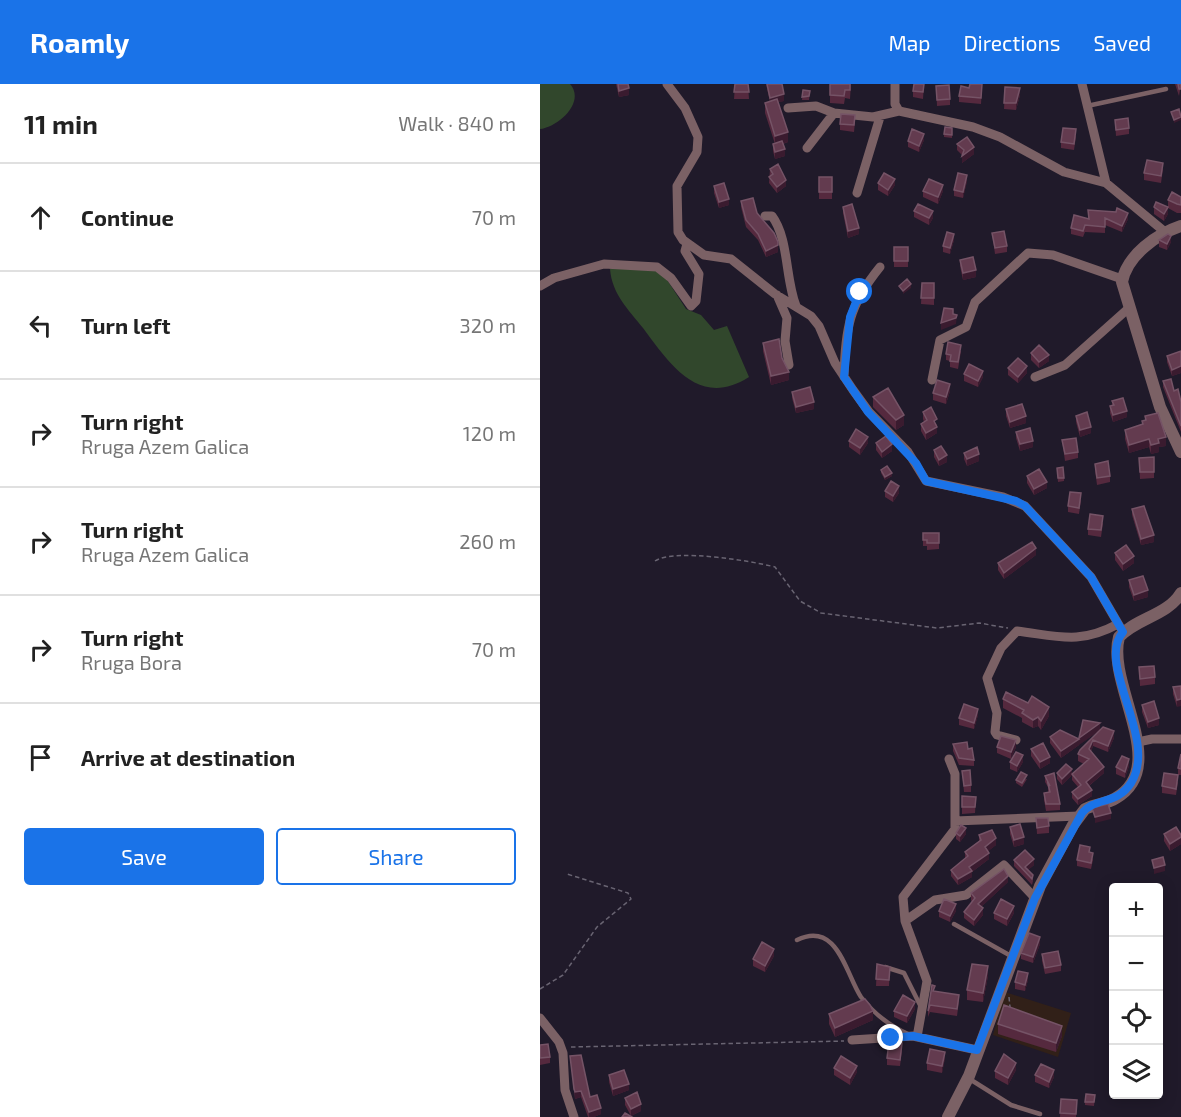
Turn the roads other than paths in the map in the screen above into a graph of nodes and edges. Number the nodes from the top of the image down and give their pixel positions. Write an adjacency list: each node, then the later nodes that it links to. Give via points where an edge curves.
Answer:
1 (667, 84): 16 (street, via 690,116 698,137 692,164 677,186 678,232)
2 (895, 84): 7 (street)
3 (1082, 84): 5 (street)
4 (1166, 89): 5 (lane)
5 (1087, 106): 11 (street)
6 (788, 108): 8 (street, via 816,106)
7 (898, 111): 9 (street); 11 (street, via 974,126 1064,172)
8 (834, 113): 9 (street); 10 (street)
9 (880, 117): 12 (street)
10 (807, 148)
11 (1106, 183): 15 (street)
12 (857, 193)
13 (765, 216): 21 (street, via 772,216 779,230)
14 (1181, 226): 15 (street)
15 (1165, 232): 18 (street, via 1126,266)
16 (687, 244): 19 (street, via 685,251 699,274 696,301 691,306 671,278 657,267 604,264 554,278); 20 (street, via 704,255 731,259)
17 (880, 267): 24 (street, via 860,292 850,317)
18 (1122, 279): 22 (street); 26 (street, via 1053,255 1028,253 975,302 966,327 940,340)
19 (540, 286)
20 (777, 295): 21 (street); 23 (street, via 787,318)
21 (796, 306): 24 (street, via 819,326)
22 (1130, 306): 25 (street, via 1065,365); 27 (street, via 1160,407)
23 (789, 365)
24 (844, 377): 29 (street, via 868,412 916,463 926,481 1003,496 1025,506 1091,577)
25 (1035, 377)
26 (932, 380)
27 (1181, 452)
28 (1181, 593): 29 (street, via 1170,606)
29 (1121, 628): 30 (street, via 1075,639 1017,631 1001,648 987,678 997,713 995,732); 32 (street, via 1117,644 1119,675)
30 (1016, 740)
31 (1181, 740): 32 (street)
32 (1138, 742): 34 (street, via 1137,771 1125,791 1115,799 1085,809)
33 (949, 759): 35 (street, via 956,774)
34 (1079, 816): 35 (street); 36 (street)
35 (955, 822): 37 (street, via 955,829 903,897)
36 (1035, 898): 37 (street, via 1004,865 966,895 935,900); 40 (street)
37 (905, 921): 42 (street, via 927,981)
38 (954, 924): 40 (lane)
39 (797, 940): 44 (lane, via 816,937 839,951 853,984 885,1024)
40 (1014, 957): 46 (street)
41 (883, 967): 42 (lane, via 901,970)
42 (922, 1009): 44 (street)
43 (540, 1018): 49 (street, via 561,1047 565,1090)
44 (915, 1037): 45 (street); 46 (street)
45 (852, 1040)
46 (977, 1050): 47 (street)
47 (968, 1078): 48 (lane, via 1011,1105); 50 (street)
48 (1040, 1114)
49 (574, 1117)
50 (948, 1117)

